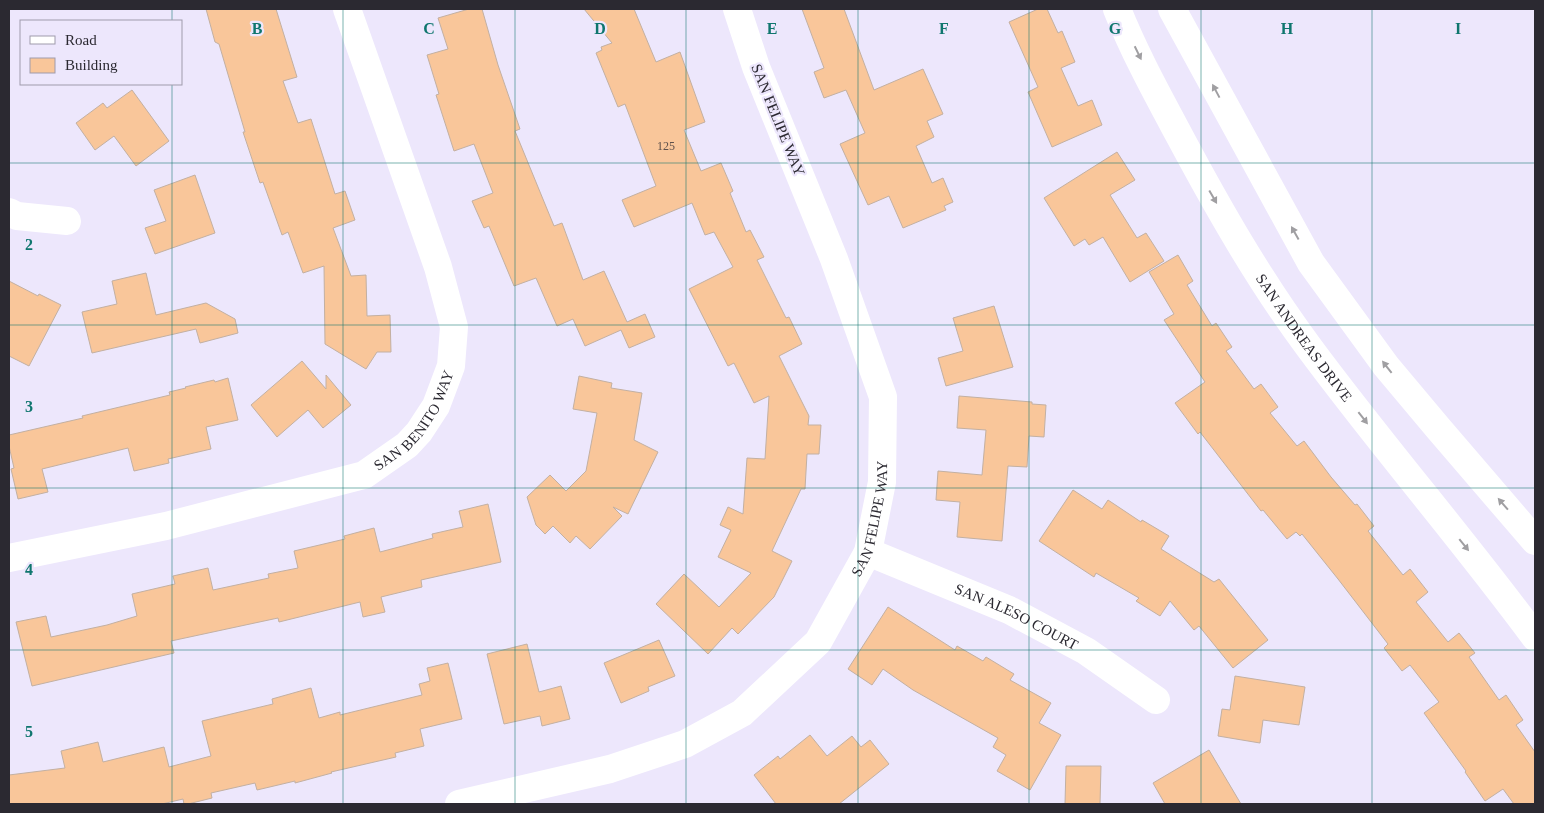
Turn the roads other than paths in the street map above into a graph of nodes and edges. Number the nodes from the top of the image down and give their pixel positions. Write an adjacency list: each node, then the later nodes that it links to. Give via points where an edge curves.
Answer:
1 (347, 9): 9 (street, SAN BENITO WAY, via 438,266 454,326 451,366 436,406 407,445 364,475 166,526)
2 (737, 9): 8 (street, SAN FELIPE WAY, via 756,67 834,259 884,396 882,482)
3 (1117, 9): 10 (street, SAN ANDREAS DRIVE, one-way to 10, via 1162,102 1247,256 1307,345)
4 (1172, 9): 7 (street, one-way to 4, via 1386,366 1311,263)
5 (9, 212): 6 (street, via 17,216)
6 (67, 221)
7 (1535, 541)
8 (868, 552): 11 (street, SAN ALESO COURT, via 1009,610 1086,651); 12 (street, SAN FELIPE WAY, via 818,642 742,713 685,744 619,766)
9 (9, 558)
10 (1535, 637)
11 (1156, 700)
12 (459, 804)

